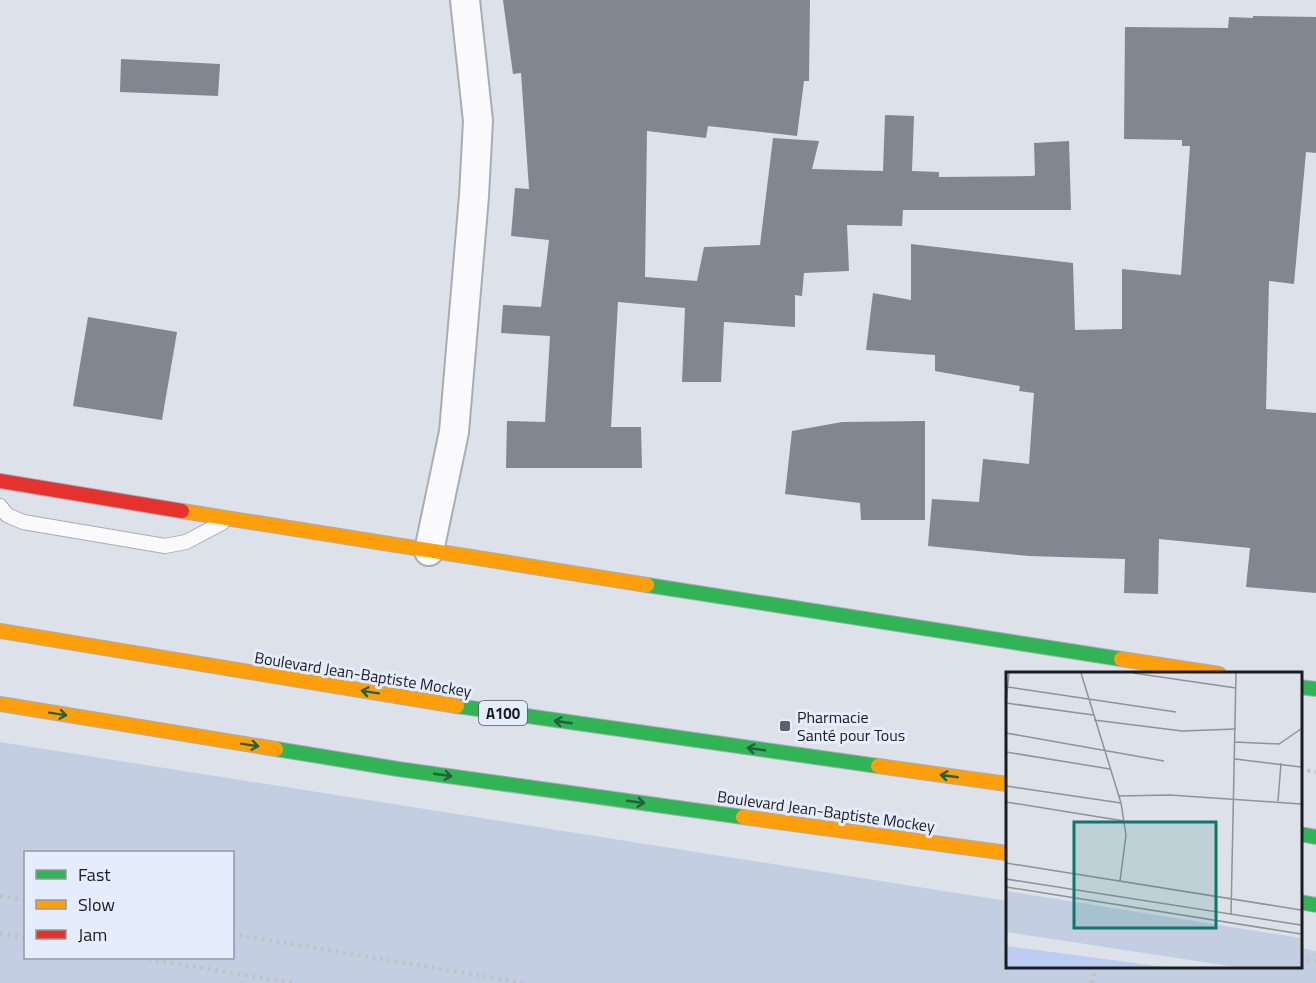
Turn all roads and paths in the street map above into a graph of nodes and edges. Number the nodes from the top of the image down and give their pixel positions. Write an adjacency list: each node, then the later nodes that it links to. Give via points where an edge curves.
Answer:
1 (465, 0): 5 (street, via 478,121 474,196 454,432)
2 (0, 481): 4 (main road)
3 (0, 506): 4 (lane, via 7,515 24,522 165,546 186,543)
4 (230, 518): 5 (main road)
5 (429, 551): 7 (main road)
6 (0, 630): 13 (main road, Boulevard Jean-Baptiste Mockey / A100, one-way to 6, via 462,707)
7 (1206, 672)
8 (1301, 687): 9 (main road)
9 (1316, 689)
10 (0, 704): 16 (main road, Boulevard Jean-Baptiste Mockey, one-way to 16, via 398,769)
11 (1301, 769): 12 (path)
12 (1316, 771)
13 (1006, 784)
14 (1301, 834): 15 (main road)
15 (1316, 837)
16 (1006, 853)
17 (0, 896): 18 (path)
18 (24, 900)
19 (1301, 902): 20 (main road)
20 (1316, 905)
21 (0, 933): 23 (path)
22 (234, 934): 29 (path)
23 (24, 938)
24 (153, 959): 28 (path)
25 (1301, 959): 26 (path)
26 (1316, 962)
27 (1096, 968): 30 (path)
28 (295, 983)
29 (525, 983)
30 (1091, 983)

